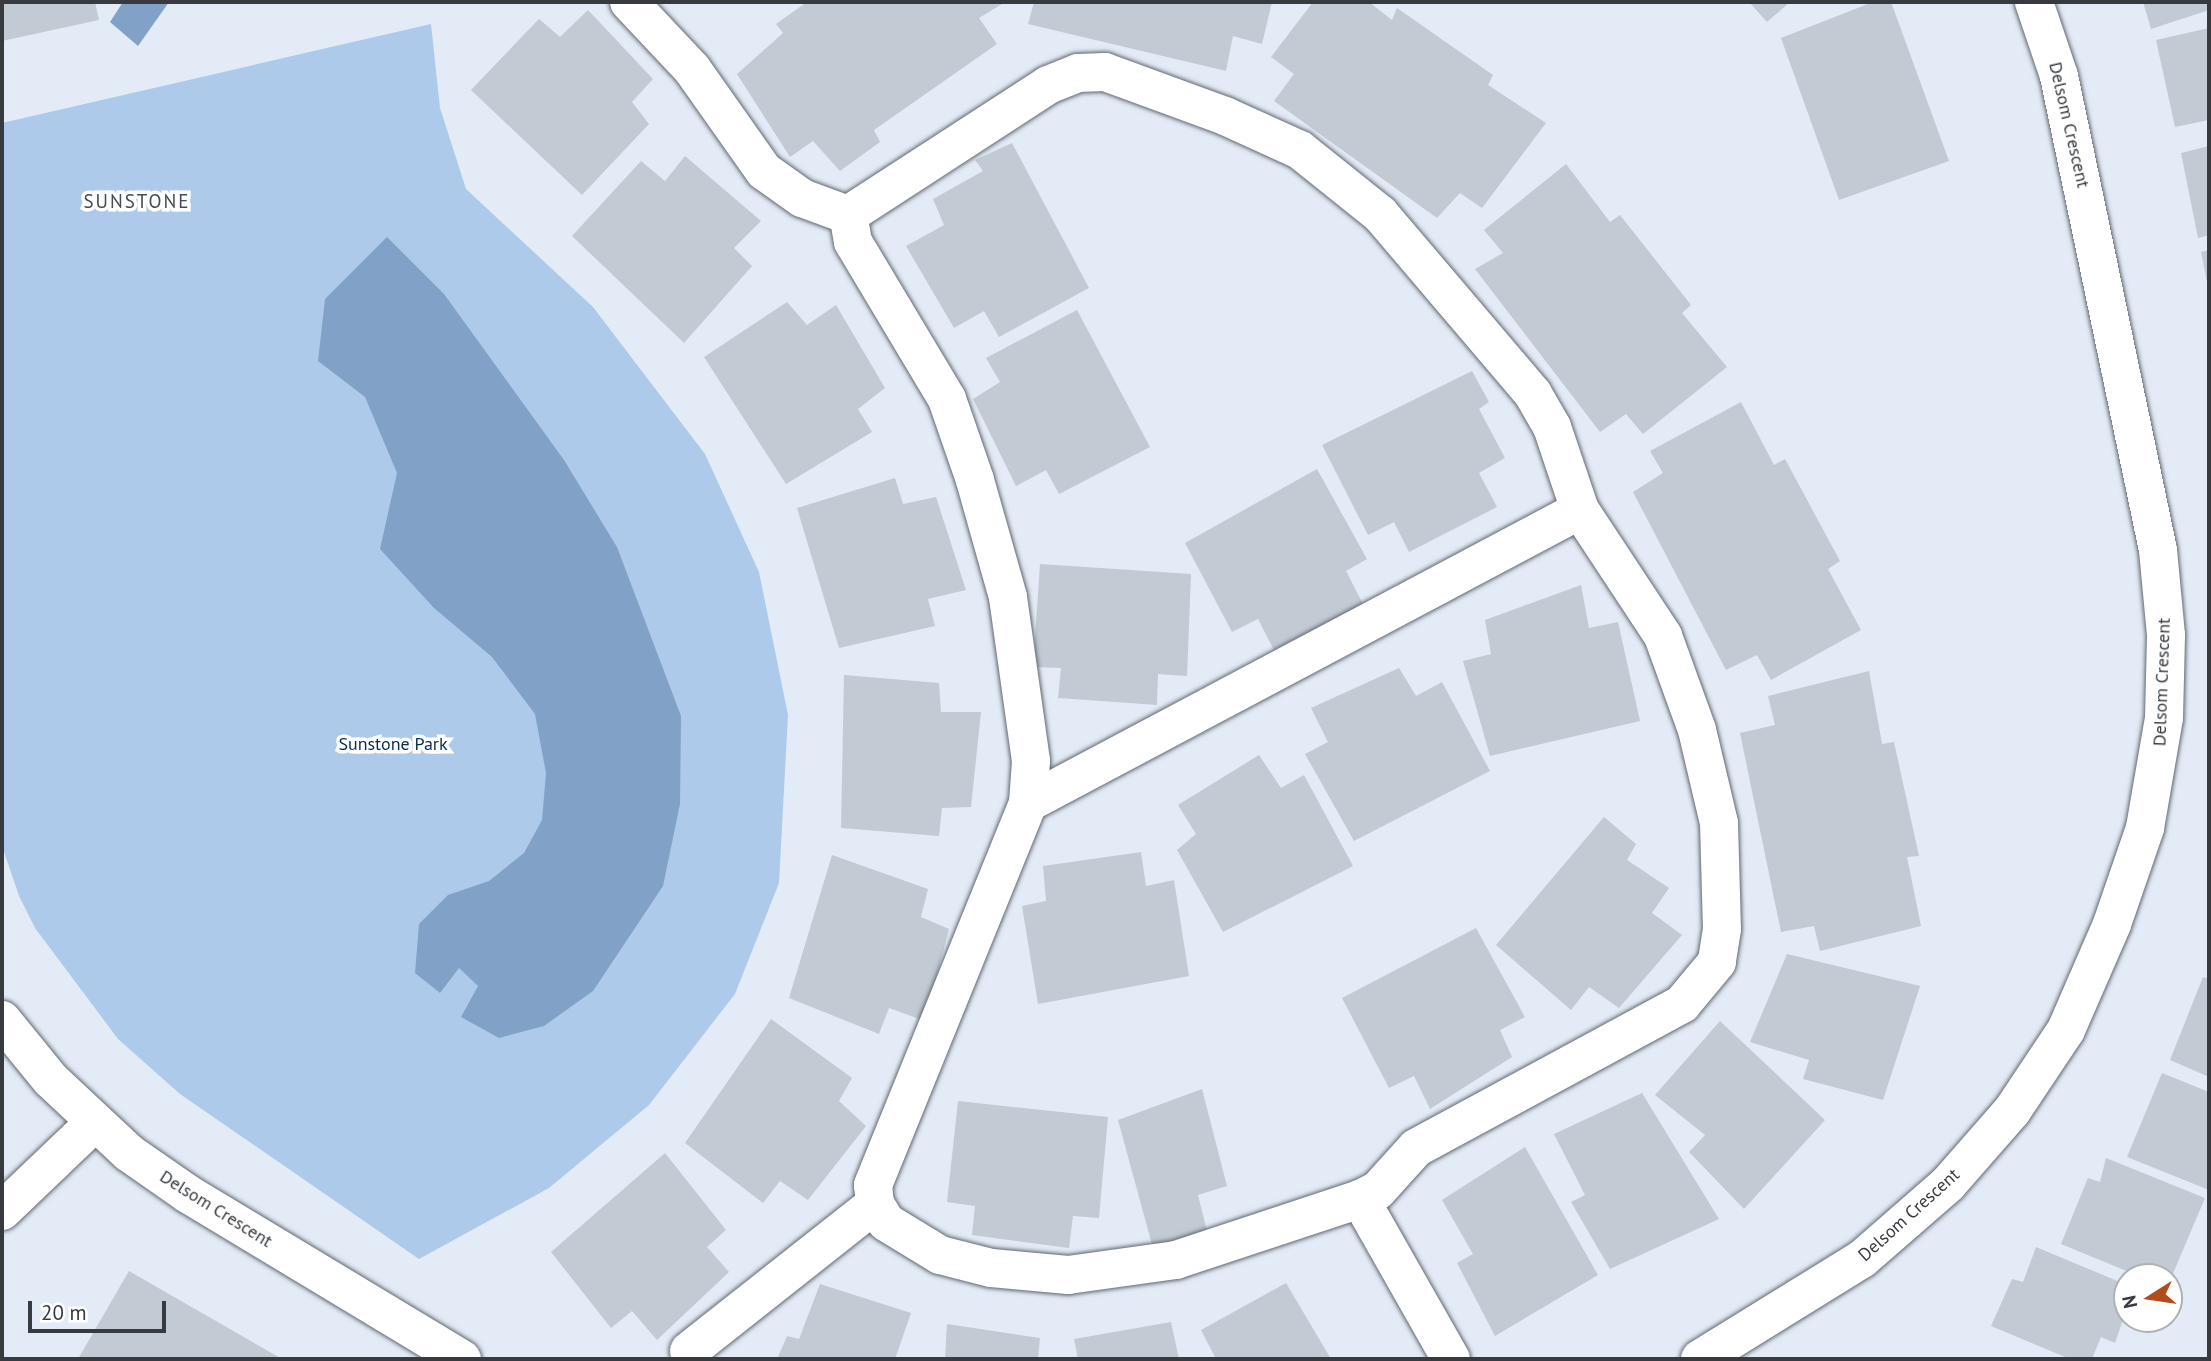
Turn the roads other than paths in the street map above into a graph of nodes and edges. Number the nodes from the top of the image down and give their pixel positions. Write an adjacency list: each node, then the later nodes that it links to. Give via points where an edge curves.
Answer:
1 (629, 2): 3 (street, via 692,69 764,171 802,198)
2 (2034, 2): 14 (street, Delsom Crescent, via 2059,76 2158,550 2166,635 2164,718 2145,828 2112,924 2066,1030 2012,1111 1948,1184 1862,1259)
3 (848, 215): 4 (street, via 1048,85 1078,73 1105,72 1225,116 1300,150 1380,215 1533,394 1552,427); 5 (street, via 853,242 947,399 975,480 1010,610 1031,761)
4 (1580, 510): 5 (street); 8 (street, via 1663,636 1698,730 1719,823 1722,929 1717,962 1682,1004 1416,1148 1378,1189)
5 (1028, 803): 9 (street, via 873,1185)
6 (2, 1020): 7 (street, Delsom Crescent)
7 (94, 1124): 10 (street); 12 (street, Delsom Crescent, via 188,1194)
8 (1360, 1199): 9 (street, via 1176,1260 1068,1275 991,1268 940,1255 886,1222); 13 (street)
9 (875, 1204): 11 (street)
10 (2, 1211)
11 (689, 1352)
12 (462, 1359)
13 (1451, 1359)
14 (1700, 1359)

